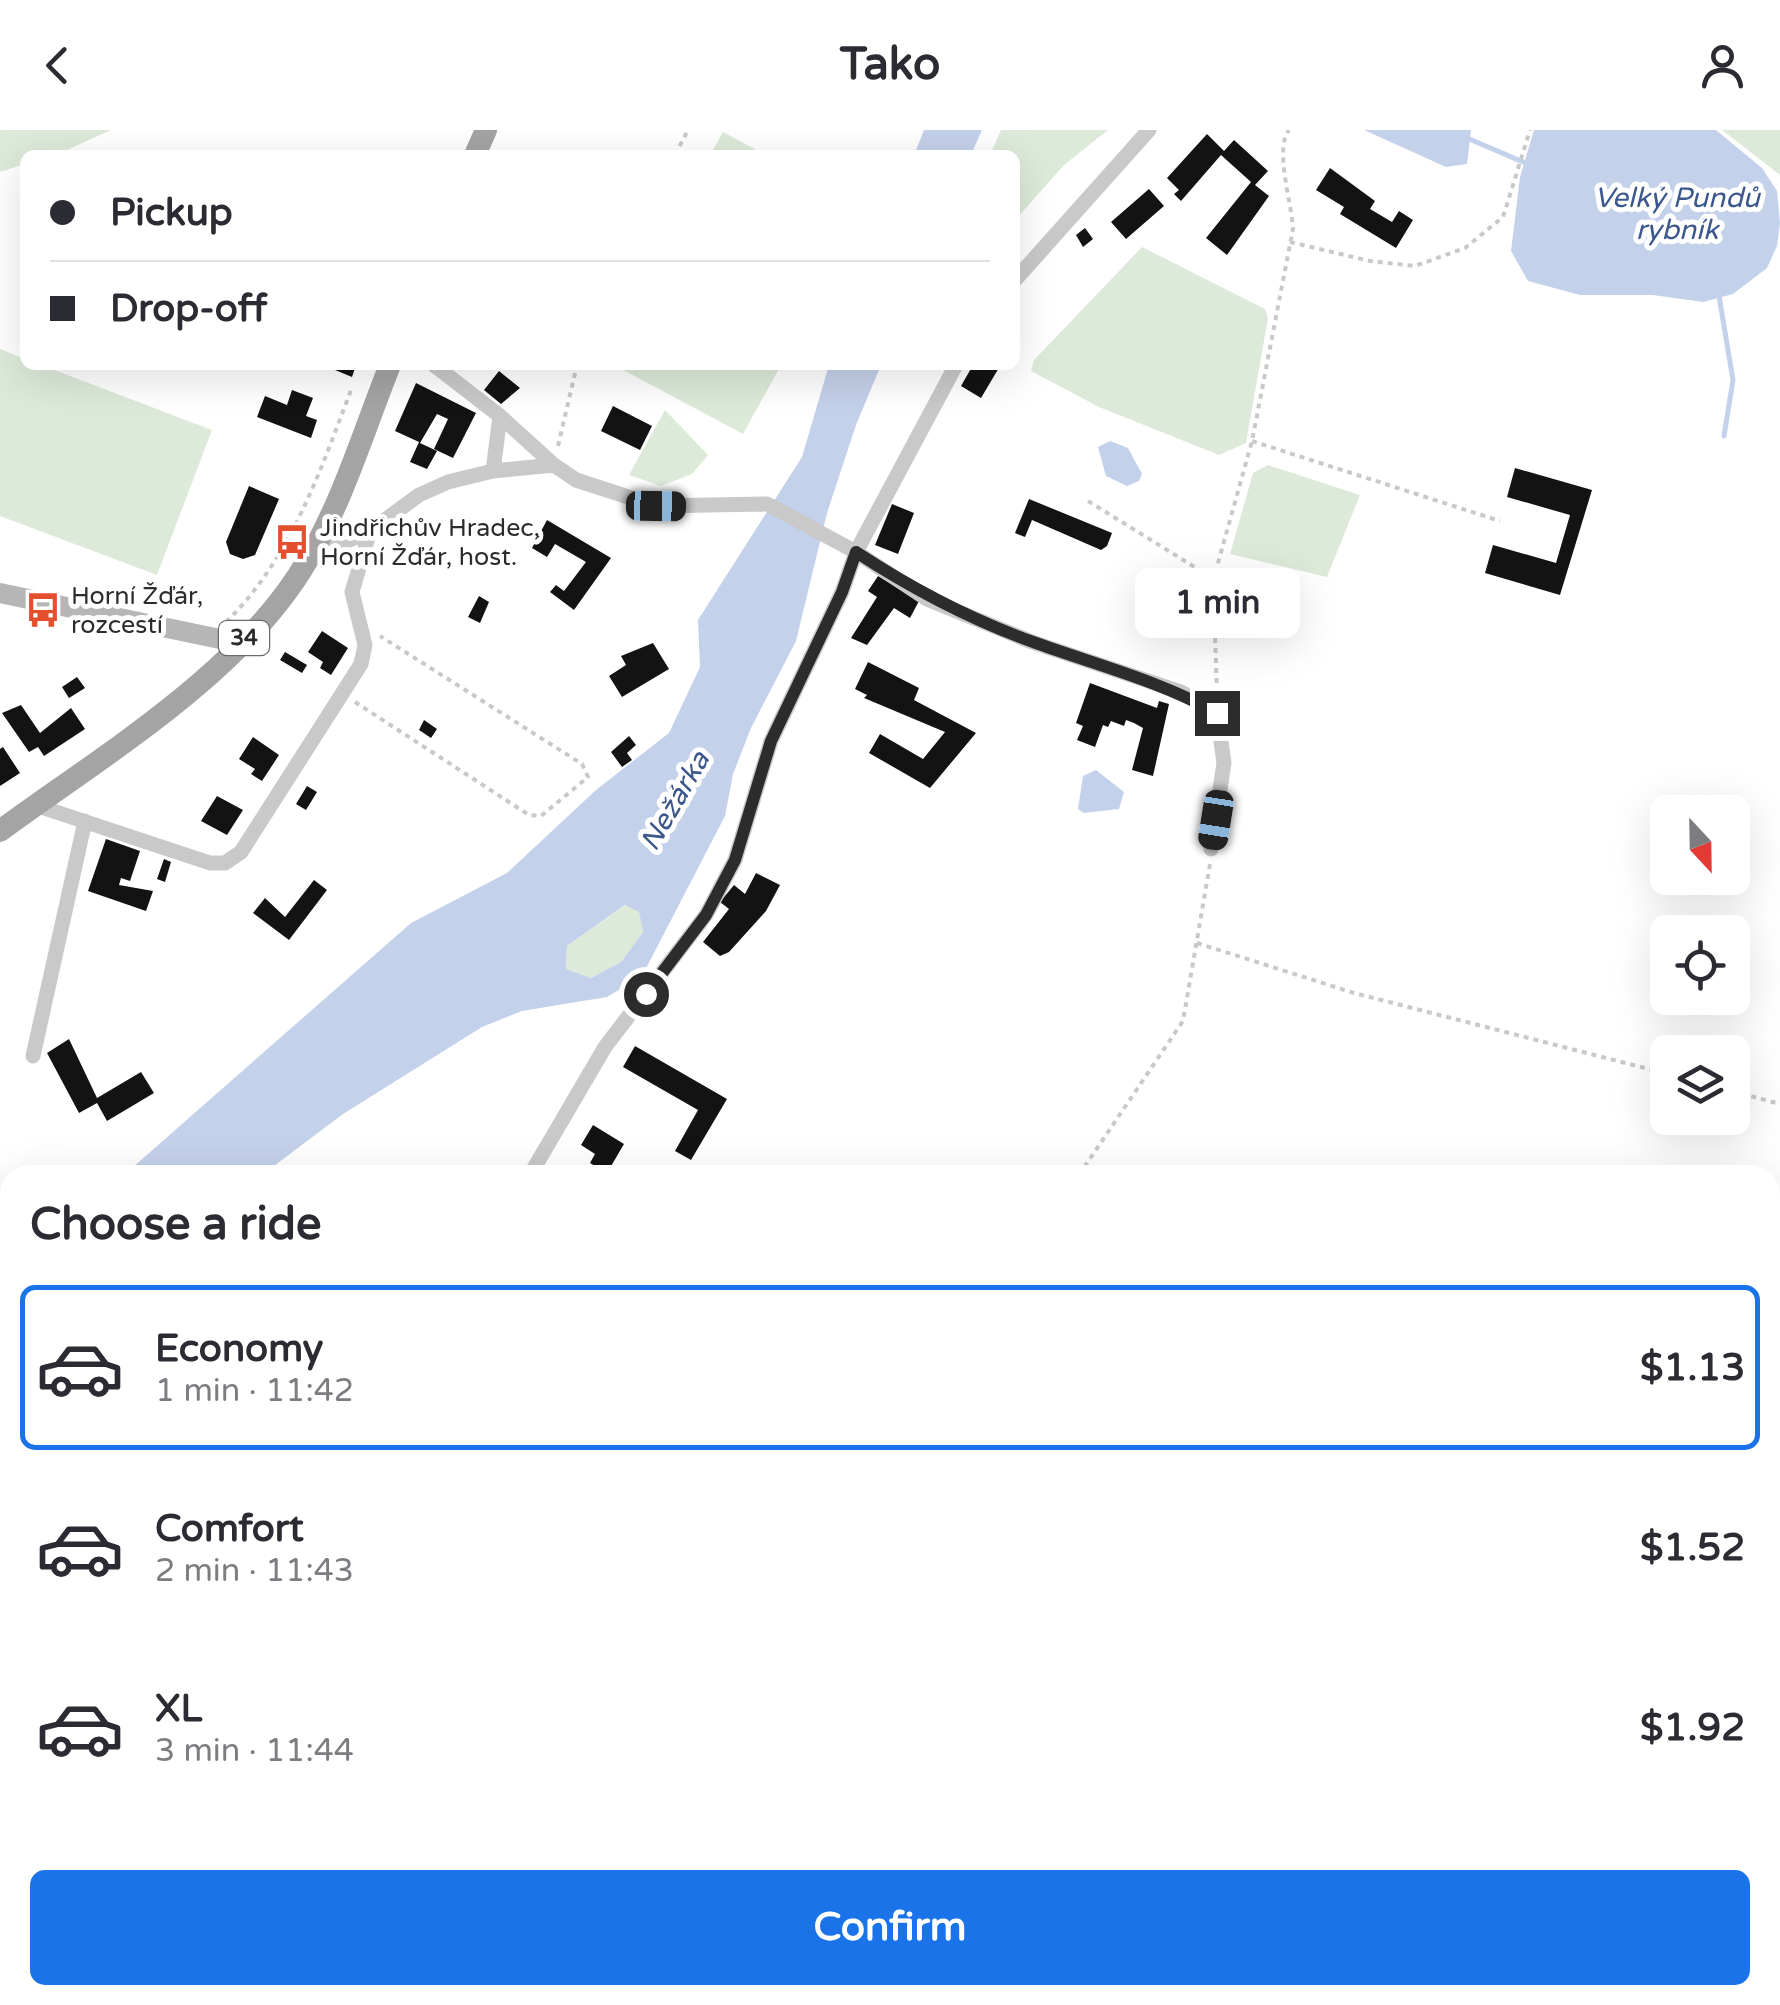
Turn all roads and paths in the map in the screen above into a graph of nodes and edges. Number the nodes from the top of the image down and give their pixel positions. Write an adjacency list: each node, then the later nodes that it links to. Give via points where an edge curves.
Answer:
1 (1149, 130): 5 (street)
2 (1288, 130): 4 (path, via 1282,158 1292,197)
3 (1530, 130): 4 (path, via 1503,217 1465,248 1415,266)
4 (1290, 242): 12 (path)
5 (1020, 274)
6 (388, 370): 19 (main road, 34)
7 (440, 370): 11 (street)
8 (576, 370): 13 (path)
9 (953, 370): 18 (street)
10 (351, 390): 22 (path, via 286,542 254,594 226,622)
11 (500, 416): 13 (street); 14 (street)
12 (1252, 442): 16 (path); 20 (path)
13 (554, 465): 14 (street); 18 (street, via 576,480 656,506 767,504)
14 (493, 471): 17 (street, via 419,495)
15 (1088, 502): 20 (path, via 1201,571)
16 (1500, 521)
17 (370, 531): 19 (street); 23 (street, via 352,592)
18 (856, 552): 26 (street, via 927,598 1181,692); 36 (street, via 771,741 735,860 706,915 605,1047)
19 (309, 558): 24 (main road, 34)
20 (1215, 589): 26 (path)
21 (0, 593): 24 (street)
22 (210, 618)
23 (358, 624): 25 (street, via 365,645 361,664); 25 (path, via 582,764 588,777 541,816 529,815)
24 (240, 642): 27 (main road, 34, via 190,691)
25 (342, 693): 28 (street, via 241,852 225,863)
26 (1217, 713): 30 (street, via 1224,763)
27 (35, 805): 28 (street); 29 (main road, 34)
28 (85, 821): 32 (street)
29 (0, 831)
30 (1211, 849): 31 (path)
31 (1197, 943): 33 (path, via 1354,993); 37 (path, via 1183,1021)
32 (33, 1056)
33 (1650, 1069)
34 (1750, 1096): 35 (path)
35 (1780, 1104)
36 (536, 1165)
37 (1086, 1165)

